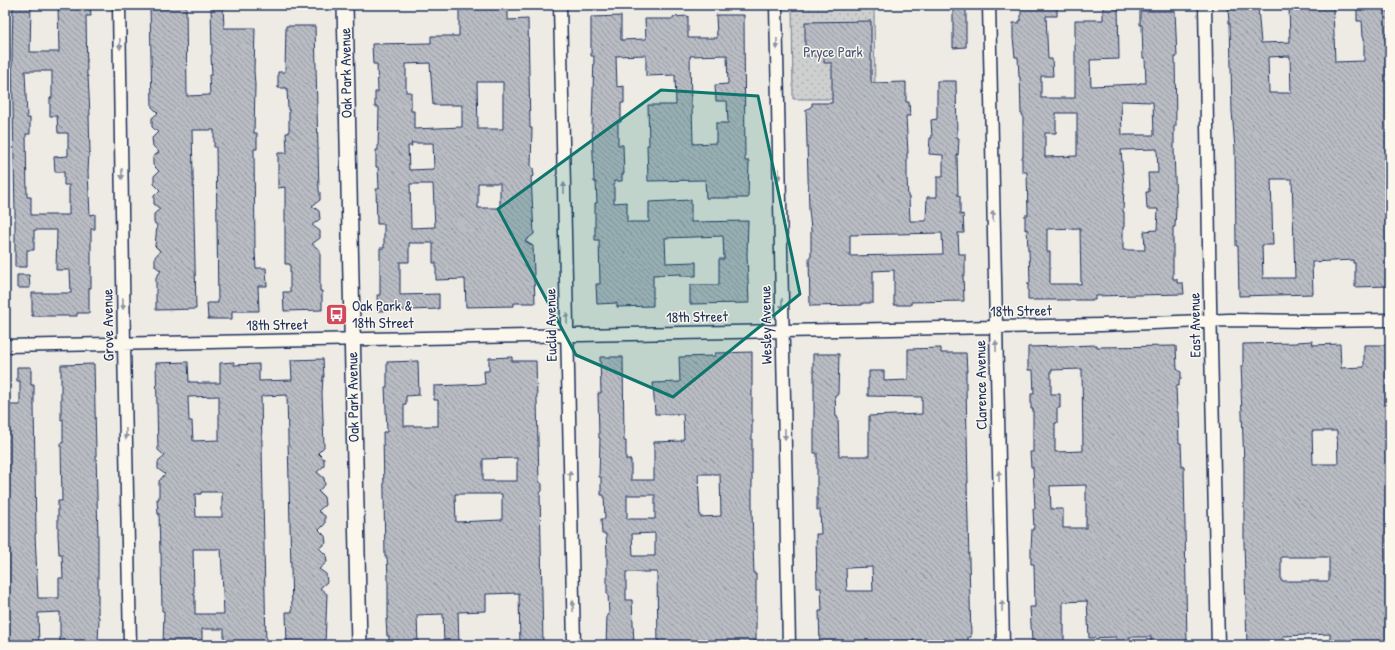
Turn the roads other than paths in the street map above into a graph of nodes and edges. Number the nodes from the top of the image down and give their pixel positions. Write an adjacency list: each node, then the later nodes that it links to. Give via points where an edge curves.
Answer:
1 (119, 5): 13 (street, Grove Avenue, one-way to 13)
2 (345, 5): 12 (street, Oak Park Avenue)
3 (560, 5): 11 (street, Euclid Avenue, one-way to 3)
4 (776, 5): 10 (street, Wesley Avenue, one-way to 10)
5 (989, 5): 9 (street, Clarence Avenue, one-way to 5)
6 (1205, 5): 8 (street, East Avenue)
7 (1390, 320): 8 (street, 18th Street)
8 (1211, 321): 9 (street, 18th Street); 20 (street, East Avenue)
9 (996, 327): 10 (street, 18th Street); 19 (street, Clarence Avenue, one-way to 9)
10 (783, 331): 11 (street, 18th Street); 18 (street, Wesley Avenue, one-way to 18)
11 (567, 336): 12 (street, 18th Street); 17 (street, Euclid Avenue, one-way to 11)
12 (352, 340): 13 (street, 18th Street); 16 (street, Oak Park Avenue)
13 (124, 344): 14 (street, 18th Street); 15 (street, Grove Avenue, one-way to 15)
14 (5, 346)
15 (130, 645)
16 (359, 645)
17 (574, 645)
18 (789, 645)
19 (1003, 645)
20 (1218, 645)

